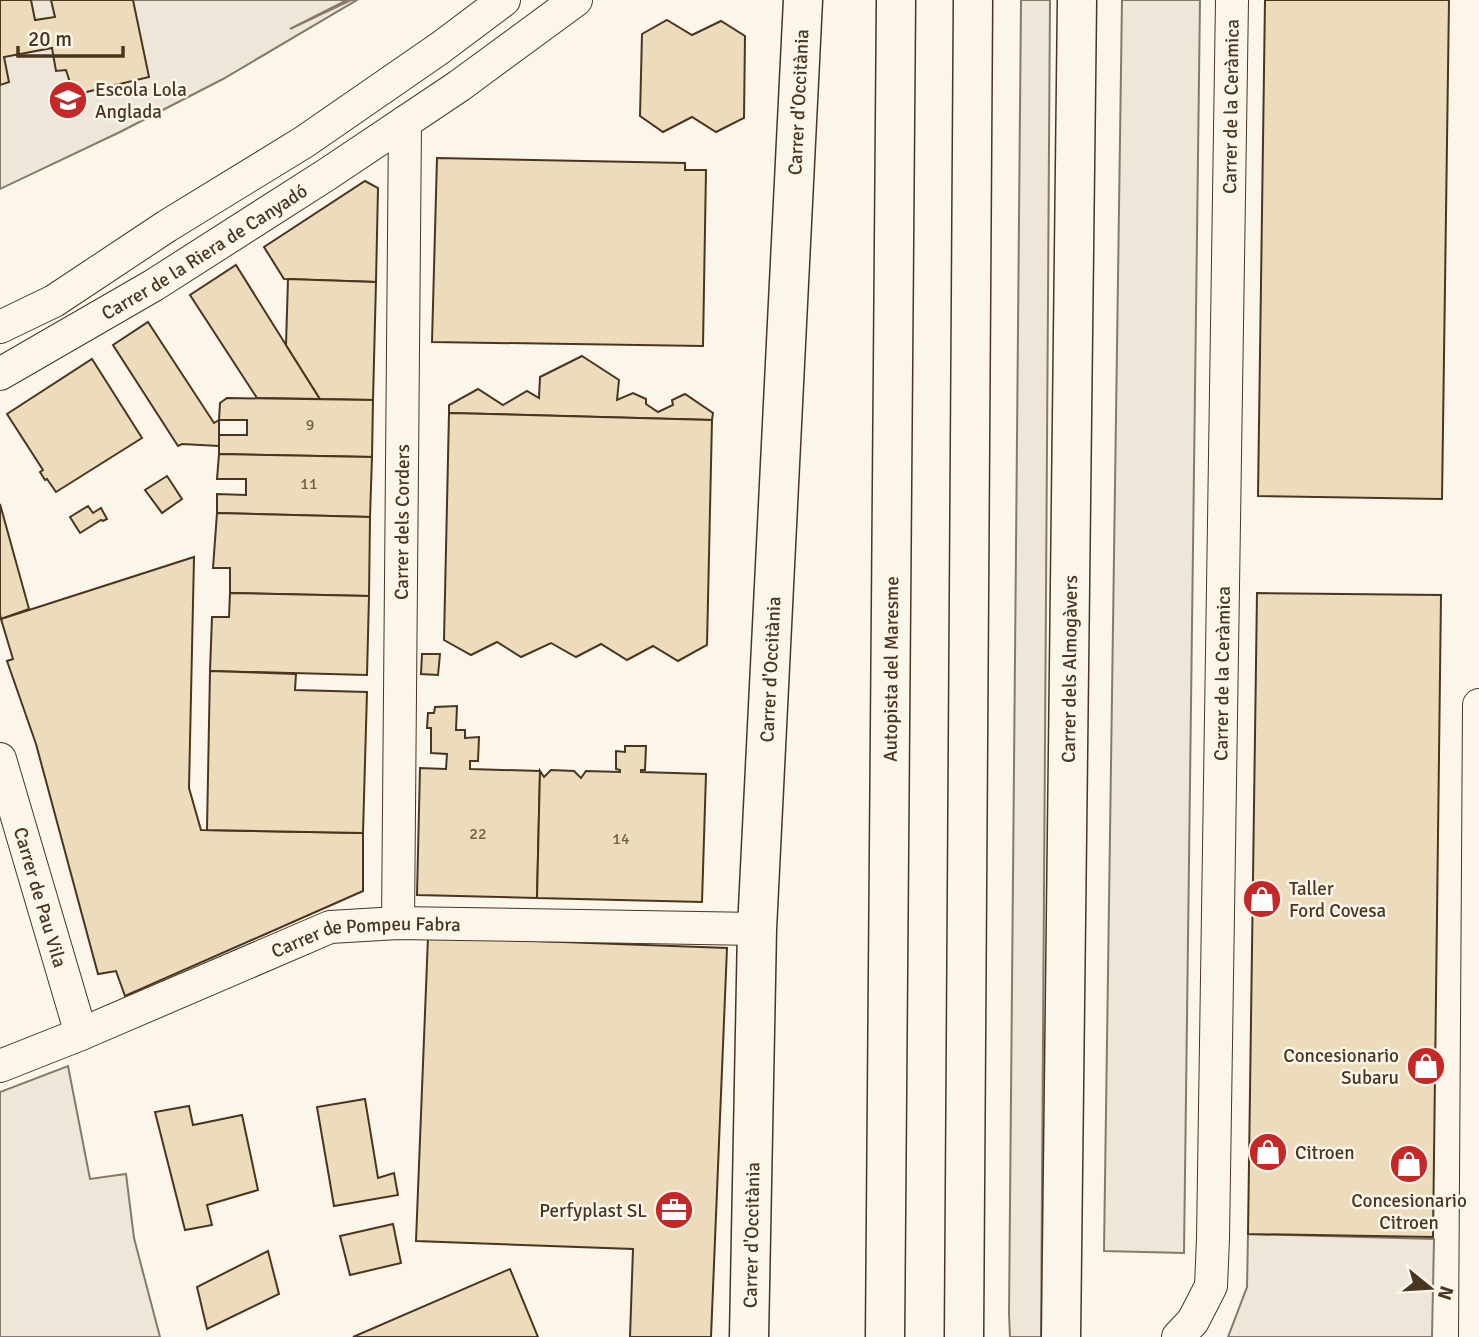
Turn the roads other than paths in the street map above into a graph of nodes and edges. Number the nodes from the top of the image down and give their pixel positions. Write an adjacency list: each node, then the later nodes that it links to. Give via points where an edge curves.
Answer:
1 (504, 0): 8 (street, Carrer de la Riera de Canyadó)
2 (576, 0): 9 (street, Carrer de la Riera de Canyadó)
3 (803, 0): 15 (main road, Carrer d'Occitània)
4 (896, 0): 20 (main road, Autopista del Maresme)
5 (973, 0): 21 (main road)
6 (1077, 0): 18 (main road, Carrer dels Almogàvers)
7 (1232, 0): 22 (street, Carrer de la Ceràmica, via 1213,1238 1211,1286 1193,1321)
8 (332, 122): 9 (street); 10 (street, Carrer de la Riera de Canyadó, via 54,301)
9 (405, 122): 11 (street, Carrer de la Riera de Canyadó, via 154,285); 14 (street, Carrer dels Corders)
10 (0, 327)
11 (0, 374)
12 (1479, 705): 23 (street)
13 (0, 759): 16 (street, Carrer de Pau Vila)
14 (398, 923): 15 (street, Carrer de Pompeu Fabra); 16 (street, Carrer de Pompeu Fabra, via 330,927)
15 (757, 929): 19 (main road, Carrer d'Occitània)
16 (81, 1034): 17 (street, Carrer de Pompeu Fabra)
17 (0, 1066)
18 (1066, 1332)
19 (749, 1337)
20 (885, 1337)
21 (964, 1337)
22 (1178, 1337)
23 (1475, 1337)

